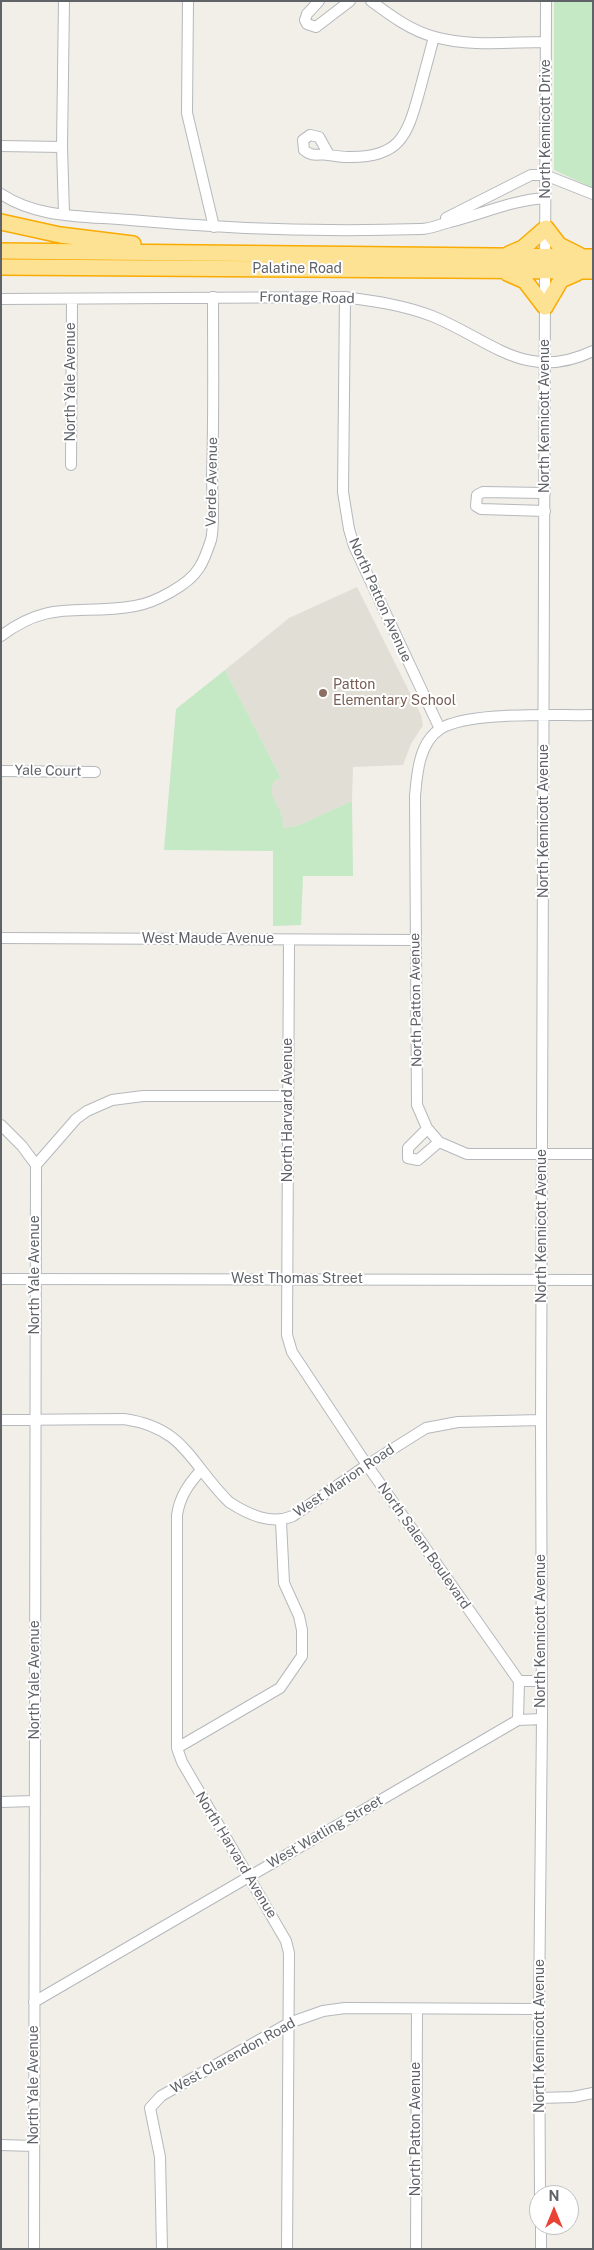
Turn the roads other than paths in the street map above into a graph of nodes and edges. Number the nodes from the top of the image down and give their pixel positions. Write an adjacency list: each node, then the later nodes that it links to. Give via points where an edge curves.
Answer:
1 (64, 1): 10 (street)
2 (188, 1): 18 (street, via 188,113)
3 (320, 1): 4 (street, via 305,20 316,28)
4 (350, 1)
5 (371, 1): 7 (street, via 394,18)
6 (546, 1): 8 (street, North Kennicott Drive)
7 (434, 37): 8 (street, via 478,42); 11 (street, via 414,114 408,131 399,142 388,151 372,157)
8 (546, 42): 12 (street, North Kennicott Drive)
9 (1, 146): 10 (street)
10 (62, 147): 16 (street)
11 (329, 155)
12 (545, 175): 14 (street); 15 (street, North Kennicott Drive); 19 (street, via 525,177 466,209)
13 (1, 194): 16 (street, via 31,209)
14 (593, 194)
15 (546, 198): 19 (street, via 524,199 422,230); 20 (street, North Kennicott Drive)
16 (64, 214): 18 (street)
17 (1, 222): 22 (highway, via 60,234)
18 (214, 227): 19 (street)
19 (411, 228)
20 (546, 228): 23 (highway); 24 (street, North Kennicott Drive); 25 (highway, via 559,245)
21 (1, 251): 22 (highway, Palatine Road)
22 (210, 252): 23 (highway, Palatine Road)
23 (502, 264): 24 (highway, Palatine Road); 27 (highway, Palatine Road); 33 (highway, via 524,281)
24 (546, 264): 25 (highway, Palatine Road); 33 (street, North Kennicott Avenue)
25 (588, 264): 33 (highway, via 561,280)
26 (1, 267): 27 (highway, Palatine Road)
27 (211, 269): 28 (highway, via 129,274)
28 (1, 274)
29 (213, 297): 30 (street, Frontage Road); 32 (street, Frontage Road); 39 (street, Verde Avenue, via 211,539 199,570 176,589 142,605 116,610 49,611 29,618)
30 (345, 297): 35 (street, Frontage Road, via 388,303 431,316 524,361); 42 (street, North Patton Avenue, via 343,492 349,529)
31 (1, 299): 32 (street, Frontage Road)
32 (72, 300): 36 (street, North Yale Avenue)
33 (546, 307): 35 (street, North Kennicott Avenue)
34 (593, 351): 35 (street, Frontage Road, via 558,363)
35 (545, 363): 37 (street, North Kennicott Avenue)
36 (71, 465)
37 (545, 493): 38 (street, North Kennicott Avenue); 38 (street, via 483,492 477,495 476,501 476,506 481,509)
38 (544, 511): 41 (street, North Kennicott Avenue)
39 (2, 636)
40 (593, 714): 41 (street)
41 (544, 715): 42 (street, via 471,718); 52 (street, North Kennicott Avenue)
42 (440, 729): 47 (street, North Patton Avenue, via 422,752 417,778)
43 (1, 771): 44 (street, Yale Court)
44 (95, 772)
45 (1, 938): 46 (street, West Maude Avenue)
46 (289, 940): 47 (street, West Maude Avenue); 48 (street, North Harvard Avenue)
47 (415, 940): 50 (street, North Patton Avenue, via 417,1105)
48 (288, 1096): 54 (street, via 143,1096 112,1100 76,1119); 57 (street, North Harvard Avenue)
49 (1, 1125): 54 (street)
50 (427, 1128): 51 (street, North Patton Avenue); 51 (street, via 408,1148 408,1158 418,1160)
51 (439, 1142): 52 (street, North Patton Avenue, via 467,1154)
52 (542, 1154): 53 (street, North Patton Avenue); 58 (street, North Kennicott Avenue)
53 (593, 1154)
54 (36, 1165): 56 (street, North Yale Avenue)
55 (1, 1279): 56 (street, West Thomas Street)
56 (35, 1279): 57 (street, West Thomas Street); 61 (street, North Yale Avenue)
57 (288, 1279): 58 (street, West Thomas Street); 63 (street, North Salem Boulevard, via 287,1334 292,1352)
58 (542, 1280): 59 (street, West Thomas Street); 62 (street, North Kennicott Avenue)
59 (593, 1280)
60 (1, 1420): 61 (street, West Marion Road)
61 (35, 1420): 64 (street, West Marion Road, via 124,1419 143,1422 172,1436); 71 (street, North Yale Avenue)
62 (541, 1420): 63 (street, West Marion Road, via 458,1422 426,1428); 67 (street, North Kennicott Avenue)
63 (367, 1465): 65 (street, West Marion Road); 66 (street, North Salem Boulevard)
64 (201, 1470): 65 (street, West Marion Road, via 221,1495 235,1506 271,1521); 70 (street, North Harvard Avenue, via 181,1495 177,1516)
65 (281, 1521): 70 (street, via 284,1583 299,1616 302,1656 280,1688)
66 (519, 1681): 67 (street); 69 (street)
67 (541, 1682): 68 (street, North Kennicott Avenue)
68 (542, 1719): 69 (street, West Watling Street); 76 (street, North Kennicott Avenue)
69 (518, 1720): 73 (street, West Watling Street)
70 (176, 1748): 73 (street, North Harvard Avenue)
71 (34, 1801): 72 (street); 74 (street, North Yale Avenue)
72 (1, 1802)
73 (248, 1876): 74 (street, West Watling Street); 77 (street, North Harvard Avenue, via 286,1942 289,1953)
74 (34, 2002): 81 (street, North Yale Avenue)
75 (416, 2009): 76 (street, West Clarendon Road); 77 (street, West Clarendon Road, via 338,2009 306,2015); 87 (street, North Patton Avenue)
76 (539, 2009): 79 (street, North Kennicott Avenue)
77 (289, 2023): 85 (street, West Clarendon Road, via 161,2096 150,2108 159,2146); 86 (street, North Harvard Avenue)
78 (593, 2093): 79 (street)
79 (540, 2098): 82 (street, North Kennicott Avenue)
80 (1, 2145): 81 (street)
81 (34, 2146): 84 (street, North Yale Avenue)
82 (540, 2185)
83 (541, 2235): 88 (street)
84 (34, 2249)
85 (162, 2249)
86 (287, 2249)
87 (416, 2249)
88 (541, 2249)

